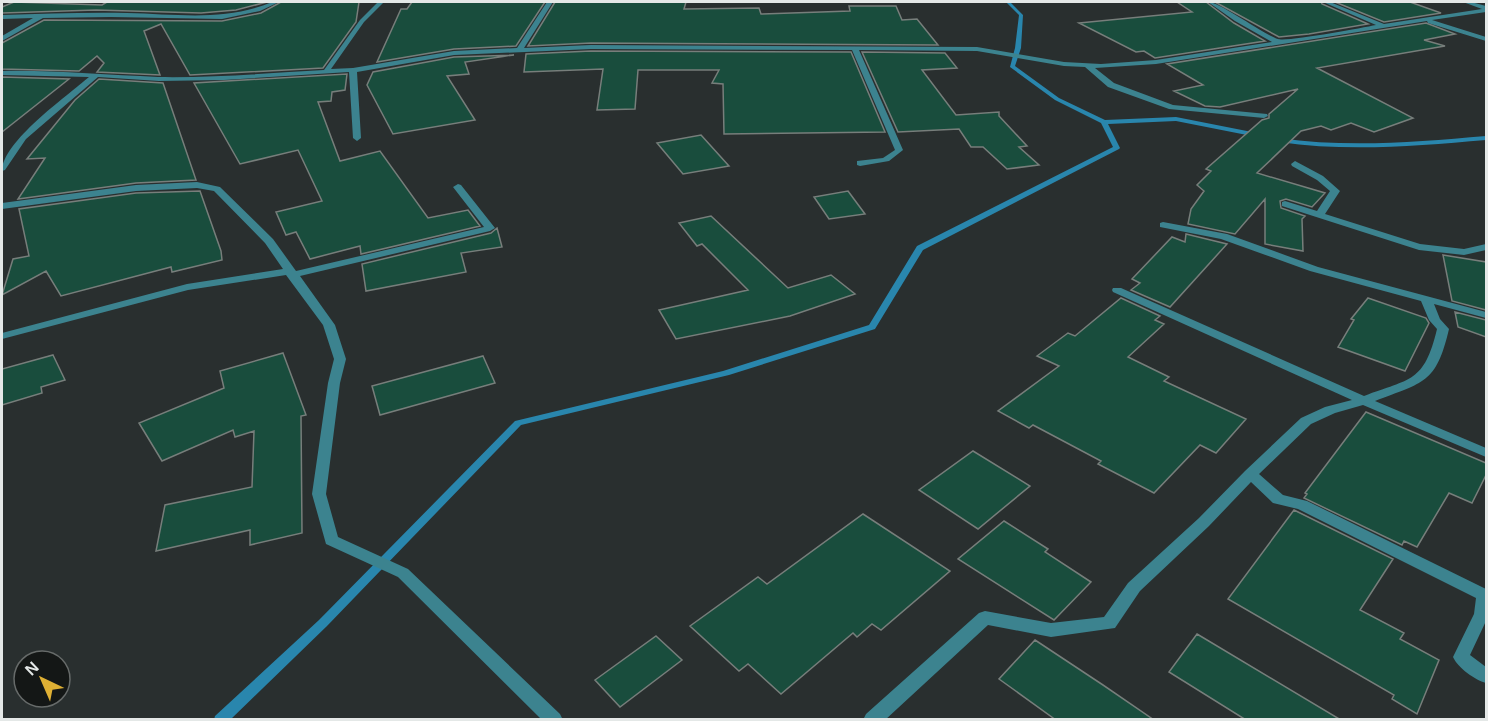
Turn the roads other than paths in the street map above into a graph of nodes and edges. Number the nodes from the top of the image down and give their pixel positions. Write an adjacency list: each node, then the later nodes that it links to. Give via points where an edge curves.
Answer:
1 (276, 2): 8 (street, via 257,12 217,18)
2 (381, 2): 20 (street, via 362,21)
3 (550, 2): 16 (street)
4 (1211, 2): 14 (street)
5 (1326, 2): 11 (street)
6 (1466, 2): 7 (street)
7 (1486, 9): 10 (street)
8 (43, 16): 9 (street); 12 (street)
9 (2, 17)
10 (1427, 21): 11 (street); 13 (street)
11 (1386, 28): 14 (street)
12 (2, 39)
13 (1486, 39)
14 (1280, 44): 17 (street, via 1156,62)
15 (854, 48): 16 (street); 17 (street, via 1000,51 1034,60); 24 (street, via 899,150 882,162)
16 (520, 49): 18 (street, via 454,53)
17 (1087, 65): 22 (street, via 1111,85 1172,107)
18 (353, 70): 20 (street); 23 (street)
19 (2, 73): 21 (street)
20 (325, 73): 21 (street, via 159,79)
21 (96, 75): 26 (street, via 22,136)
22 (1264, 116)
23 (357, 138)
24 (860, 163)
25 (1295, 164): 30 (street, via 1335,191)
26 (2, 168)
27 (458, 187): 33 (street, via 490,228)
28 (3, 203): 33 (street, via 136,188 197,185 217,189 269,241)
29 (1285, 204): 30 (street)
30 (1319, 215): 32 (street, via 1419,247 1464,252)
31 (1163, 225): 35 (street, via 1222,236 1314,269)
32 (1486, 247)
33 (290, 273): 37 (street, via 187,288); 42 (street, via 329,325 340,358 319,494 331,540 403,573)
34 (1118, 290): 38 (street)
35 (1426, 299): 36 (street); 38 (street, via 1443,328 1429,369 1418,381)
36 (1486, 315)
37 (2, 336)
38 (1364, 401): 39 (street); 40 (street, via 1306,421)
39 (1486, 453)
40 (1250, 474): 41 (street, via 1278,500 1302,505 1484,595 1482,615 1461,657); 43 (street, via 1134,586 1109,623 1051,630 985,618)
41 (1486, 676)
42 (554, 720)
43 (872, 720)

